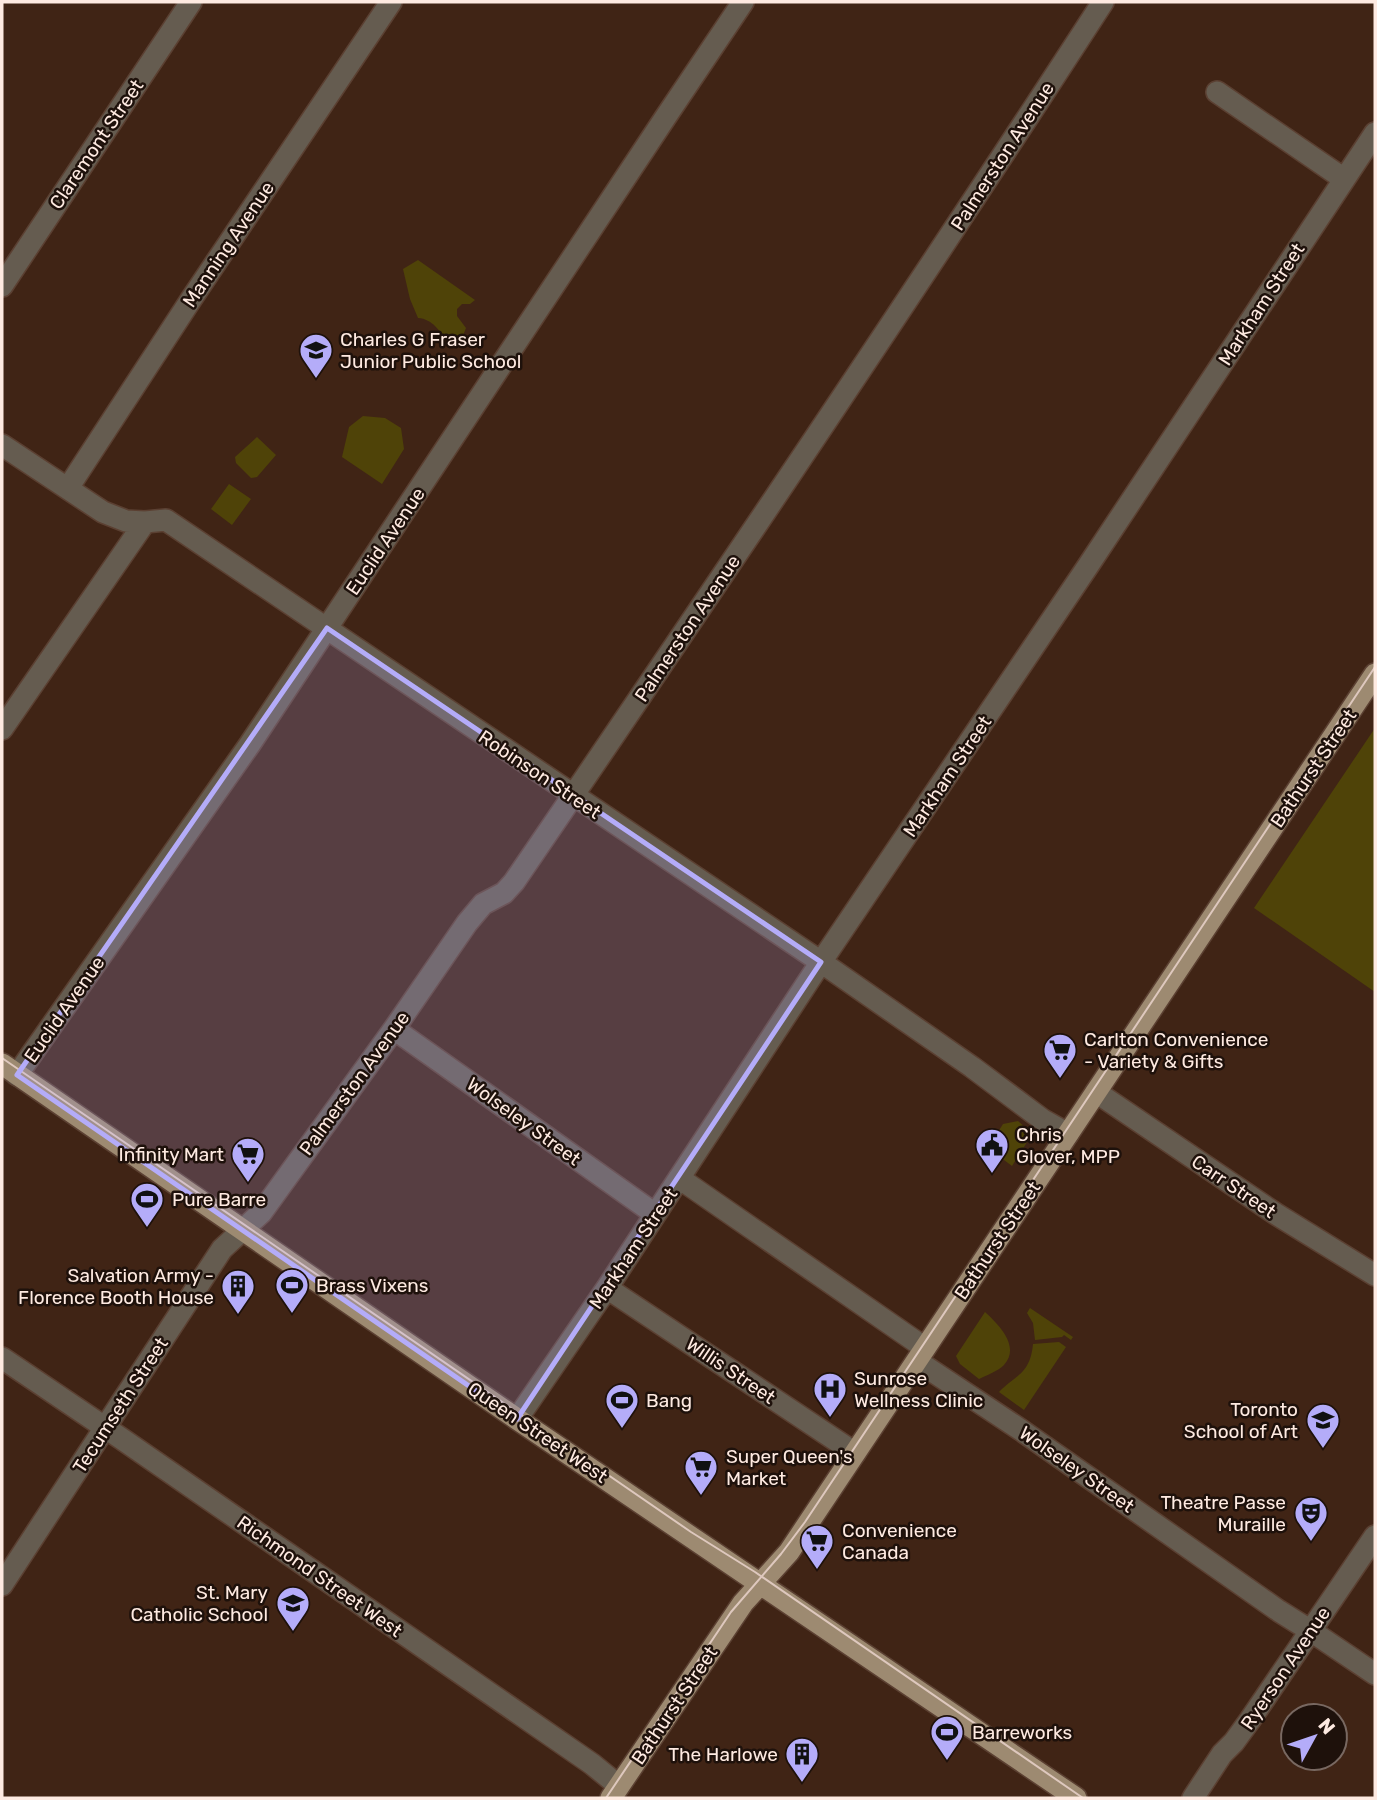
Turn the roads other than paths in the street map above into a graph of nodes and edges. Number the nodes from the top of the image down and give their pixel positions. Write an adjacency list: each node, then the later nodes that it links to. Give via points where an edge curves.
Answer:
1 (191, 2): 8 (street, Claremont Street)
2 (391, 2): 10 (street, Manning Avenue)
3 (743, 2): 12 (street, Euclid Avenue)
4 (1103, 2): 15 (street, Palmerston Avenue)
5 (1217, 93): 7 (street)
6 (1375, 132): 7 (street, Markham Street)
7 (1344, 179): 16 (street, Markham Street)
8 (2, 286)
9 (2, 445): 10 (street, Robinson Street)
10 (68, 488): 11 (street, Robinson Street, via 103,512)
11 (145, 522): 12 (street, Robinson Street, via 166,520); 14 (street)
12 (327, 628): 15 (street, Robinson Street); 18 (street, Euclid Avenue, via 250,744)
13 (1375, 674): 19 (main road, Bathurst Street)
14 (2, 729)
15 (573, 796): 16 (street, Robinson Street); 17 (street, Palmerston Avenue, via 514,882 483,904 467,923)
16 (821, 962): 20 (street, Robinson Street); 21 (street, Markham Street)
17 (394, 1029): 22 (street, Wolseley Street); 23 (street, Palmerston Avenue, via 261,1213)
18 (10, 1070): 23 (main road, Queen Street West)
19 (1096, 1092): 20 (main road, Bathurst Street); 24 (street, Carr Street)
20 (1068, 1134): 26 (main road, Bathurst Street)
21 (679, 1178): 22 (street, Markham Street); 26 (street, Wolseley Street)
22 (654, 1214): 25 (street, Markham Street)
23 (242, 1230): 28 (main road, Queen Street West); 29 (street, Tecumseth Street, via 222,1250)
24 (1375, 1275)
25 (607, 1288): 28 (street, Markham Street); 30 (street, Willis Street)
26 (921, 1354): 30 (main road, Bathurst Street); 34 (street, Wolseley Street, via 1021,1430)
27 (2, 1358): 29 (street, Richmond Street West)
28 (517, 1419): 32 (main road, Queen Street West)
29 (105, 1427): 33 (street, Tecumseth Street); 36 (street, Richmond Street West, via 592,1765)
30 (855, 1452): 32 (main road, Bathurst Street, via 789,1552)
31 (1375, 1536): 34 (street, Ryerson Avenue)
32 (761, 1583): 36 (main road, Bathurst Street); 37 (main road, Queen Street West)
33 (2, 1585)
34 (1311, 1631): 35 (street, Wolseley Street); 38 (street, Ryerson Avenue)
35 (1375, 1674)
36 (622, 1794)
37 (1076, 1798)
38 (1193, 1798)

